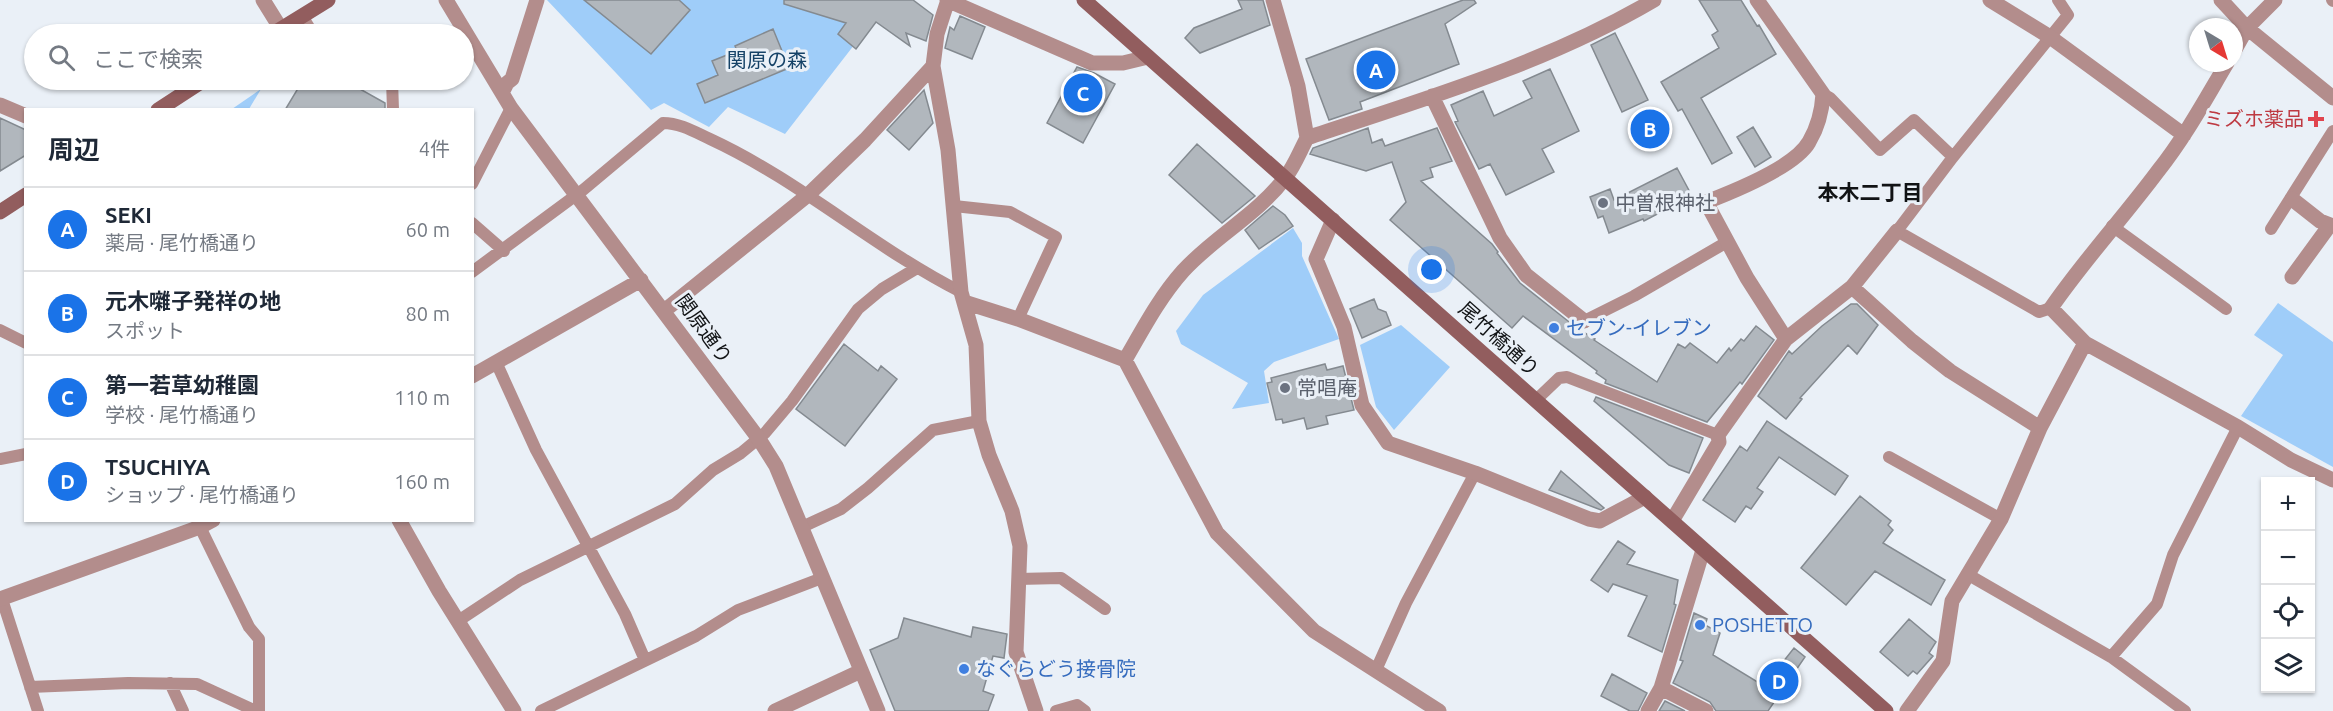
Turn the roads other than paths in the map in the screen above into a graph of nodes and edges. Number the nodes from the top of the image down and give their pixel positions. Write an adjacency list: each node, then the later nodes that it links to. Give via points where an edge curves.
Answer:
1 (263, 0): 15 (street)
2 (328, 0): 14 (main road)
3 (446, 0): 18 (street, 関原通り)
4 (537, 0): 28 (street, via 513,79)
5 (948, 0): 23 (street, via 1092,63 1123,63); 24 (street, via 937,34)
6 (1084, 0): 23 (main road, 尾竹橋通り)
7 (1273, 0): 39 (street, via 1298,86)
8 (1654, 0): 30 (street, via 1550,51)
9 (1757, 0): 29 (street)
10 (1990, 0): 21 (street)
11 (2058, 0): 21 (lane, via 2068,15)
12 (2221, 0): 19 (street)
13 (2275, 0): 19 (street)
14 (302, 16): 16 (main road); 17 (lane)
15 (274, 24)
16 (290, 24)
17 (307, 24)
18 (460, 24)
19 (2247, 28): 20 (street); 31 (street)
20 (2243, 35)
21 (2050, 37): 38 (street); 40 (lane)
22 (474, 46): 28 (street, 関原通り)
23 (1148, 57): 41 (main road, 尾竹橋通り)
24 (933, 66): 43 (street, via 865,140); 47 (street)
25 (2222, 72): 38 (street)
26 (189, 90): 33 (main road)
27 (391, 90): 34 (lane)
28 (502, 93): 35 (street, 関原通り)
29 (1823, 94): 40 (lane, via 1880,150 1914,120); 55 (street, via 1822,112 1808,144 1754,183 1706,202)
30 (1432, 96): 39 (street); 67 (street, via 1500,238 1526,275)
31 (2333, 98)
32 (0, 105): 36 (street)
33 (161, 108)
34 (393, 108)
35 (511, 108): 42 (lane); 45 (street, 関原通り)
36 (24, 115)
37 (2333, 132): 46 (lane)
38 (2184, 135): 52 (street)
39 (1307, 138): 41 (street)
40 (1953, 157): 54 (lane)
41 (1285, 178): 49 (main road, 尾竹橋通り); 72 (street, via 1183,272 1161,299)
42 (474, 180)
43 (807, 195): 45 (lane, via 732,150 674,123 663,123); 57 (lane); 65 (street)
44 (24, 196): 48 (main road)
45 (576, 196): 56 (lane); 60 (street, 関原通り)
46 (2292, 199): 51 (street); 53 (lane)
47 (954, 206): 62 (street); 66 (lane, via 1010,212 1056,237)
48 (0, 212)
49 (1334, 220): 75 (main road, 尾竹橋通り); 84 (street, via 1316,259 1344,327 1362,405 1388,443)
50 (474, 225): 56 (lane)
51 (2331, 225): 59 (street)
52 (2112, 226): 63 (street); 64 (lane)
53 (2271, 229)
54 (1897, 231): 61 (street); 63 (lane, via 2039,312)
55 (1727, 242): 67 (lane); 69 (street)
56 (504, 251): 58 (lane)
57 (917, 268): 62 (lane); 80 (lane, via 858,309)
58 (474, 271)
59 (2292, 278)
60 (641, 280): 65 (street, 関原通り); 73 (street)
61 (1852, 287): 69 (street); 78 (street, via 1950,372)
62 (963, 297): 66 (street); 76 (street, via 976,345)
63 (2050, 308): 71 (street)
64 (2226, 309)
65 (664, 311): 80 (street, 関原通り)
66 (1018, 319): 72 (street)
67 (1584, 321)
68 (0, 330): 70 (lane)
69 (1786, 339): 79 (street)
70 (24, 341)
71 (2085, 343): 77 (street); 78 (street)
72 (1125, 360): 102 (street, via 1217,533 1314,631)
73 (496, 362): 74 (street); 92 (lane, via 536,450)
74 (474, 375)
75 (1536, 400): 79 (lane, via 1559,378 1567,378); 86 (main road, 尾竹橋通り)
76 (979, 421): 91 (lane, via 933,430 841,509); 96 (street, via 1012,511 1020,546)
77 (2238, 427): 85 (street); 100 (lane, via 2173,555 2157,604)
78 (2040, 428): 87 (street)
79 (1718, 435): 88 (street, via 1719,442)
80 (759, 440): 91 (street, 関原通り, via 776,466); 92 (lane, via 713,470 675,504)
81 (24, 454): 83 (lane)
82 (1889, 457): 87 (lane)
83 (0, 459)
84 (1475, 473): 86 (street, via 1600,522); 102 (lane, via 1406,603)
85 (2333, 480)
86 (1645, 497): 88 (main road, 尾竹橋通り)
87 (2001, 519): 94 (street)
88 (1672, 521): 93 (main road, 尾竹橋通り)
89 (400, 522): 99 (street)
90 (207, 524): 97 (street); 109 (lane, via 249,627 259,639)
91 (802, 527): 95 (street, 関原通り)
92 (590, 547): 99 (lane, via 520,580); 101 (lane)
93 (1703, 550): 106 (street); 120 (main road, 尾竹橋通り)
94 (1967, 574): 100 (lane); 121 (street, via 1952,601 1943,661)
95 (822, 578): 101 (lane, via 738,610 696,636); 103 (street, 関原通り)
96 (1018, 579): 98 (lane, via 1060,578); 114 (street, via 1016,652)
97 (1, 599): 105 (lane)
98 (1105, 609)
99 (458, 621): 110 (street)
100 (2111, 657): 122 (lane)
101 (645, 660): 111 (lane)
102 (1376, 670): 117 (street)
103 (861, 671): 112 (street); 113 (street, 関原通り)
104 (170, 683): 105 (lane); 108 (lane); 109 (lane, via 197,684)
105 (30, 687): 107 (lane)
106 (1661, 688): 118 (street); 119 (street)
107 (38, 711)
108 (183, 711)
109 (257, 711)
110 (514, 711)
111 (541, 711)
112 (775, 711)
113 (878, 711)
114 (1036, 711)
115 (1056, 711): 116 (lane, via 1077,705)
116 (1085, 711)
117 (1439, 711)
118 (1648, 711)
119 (1706, 711)
120 (1886, 711)
121 (1907, 711)
122 (2185, 711)

